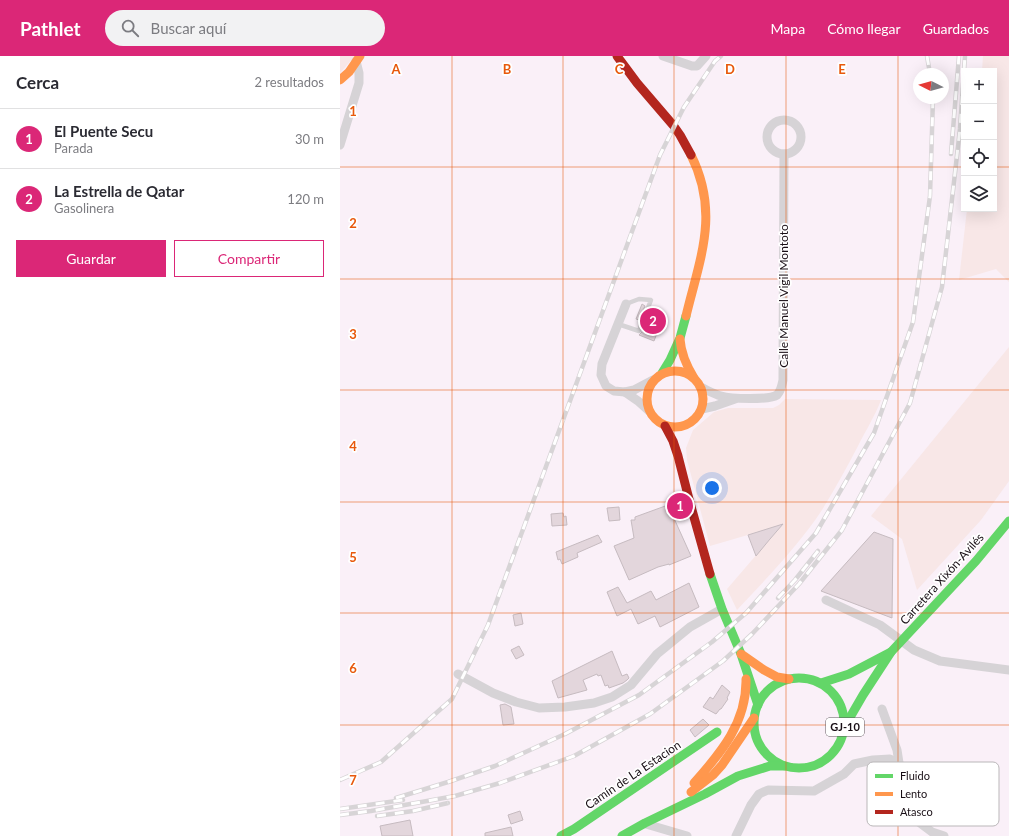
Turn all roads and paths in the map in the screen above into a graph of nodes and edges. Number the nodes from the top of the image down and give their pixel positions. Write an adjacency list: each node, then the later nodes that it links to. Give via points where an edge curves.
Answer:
1 (617, 56): 10 (main road, via 687,146 698,168 704,192 706,232)
2 (663, 56): 3 (street, via 697,66)
3 (706, 56)
4 (358, 58): 5 (main road); 6 (street, via 359,83)
5 (340, 80)
6 (340, 145)
7 (784, 154): 16 (street, Calle Manuel Vigil Montoto, via 784,380 782,388 770,398)
8 (626, 304): 9 (street); 9 (lane, via 639,299 650,300 639,331)
9 (618, 324): 15 (street, via 602,364 601,375 606,386 614,391)
10 (680, 338): 11 (main road); 12 (main road, via 681,351)
11 (662, 373): 12 (main road, via 673,370 684,372); 13 (main road)
12 (694, 378): 14 (main road)
13 (653, 380): 15 (street); 18 (main road, via 646,400)
14 (700, 387): 16 (street, Calle Manuel Vigil Montoto, via 720,396); 17 (main road)
15 (625, 392): 18 (street)
16 (736, 399): 17 (street, Calle Manuel Vigil Montoto)
17 (702, 409): 19 (main road)
18 (649, 411): 20 (main road, via 655,420)
19 (688, 425): 20 (main road, via 676,428); 21 (main road)
20 (665, 426): 21 (main road)
21 (678, 456): 24 (main road)
22 (1009, 521): 25 (main road, Carretera Xixón-Avilés / GJ-10, via 976,561)
23 (826, 600): 28 (street, via 880,625 914,650 940,661)
24 (722, 609): 26 (main road); 29 (street, via 690,627 657,654 631,685 612,697 594,703 539,708 493,693)
25 (892, 651): 31 (main road, Carretera Xixón-Avilés / GJ-10, via 849,674); 35 (main road, Carretera Xixón-Avilés / GJ-10)
26 (741, 654): 27 (main road); 30 (main road, via 777,677)
27 (745, 665): 32 (main road); 40 (main road, via 747,688 742,712 733,732 715,759)
28 (1009, 670)
29 (458, 674)
30 (790, 679): 31 (main road, GJ-10, via 804,678); 32 (main road, GJ-10, via 765,692)
31 (821, 683): 35 (main road, GJ-10, via 837,699)
32 (758, 705): 34 (main road, GJ-10)
33 (882, 709): 38 (street)
34 (754, 718): 39 (main road, GJ-10, via 754,731 759,744 770,758); 40 (main road, GJ-10, via 722,766)
35 (845, 726): 39 (main road, GJ-10, via 842,741 832,755 819,764 803,768)
36 (717, 732): 43 (main road, Camín de La Estacion)
37 (897, 762): 46 (street, via 890,759 854,764 844,774 814,791 768,790 759,794)
38 (899, 762)
39 (784, 766): 41 (main road, GJ-10, via 770,766 738,776)
40 (682, 798): 41 (main road, GJ-10)
41 (645, 823): 44 (main road, GJ-10); 45 (street)
42 (924, 826): 47 (street)
43 (561, 836)
44 (622, 836)
45 (687, 836)
46 (736, 836)
47 (944, 836)

